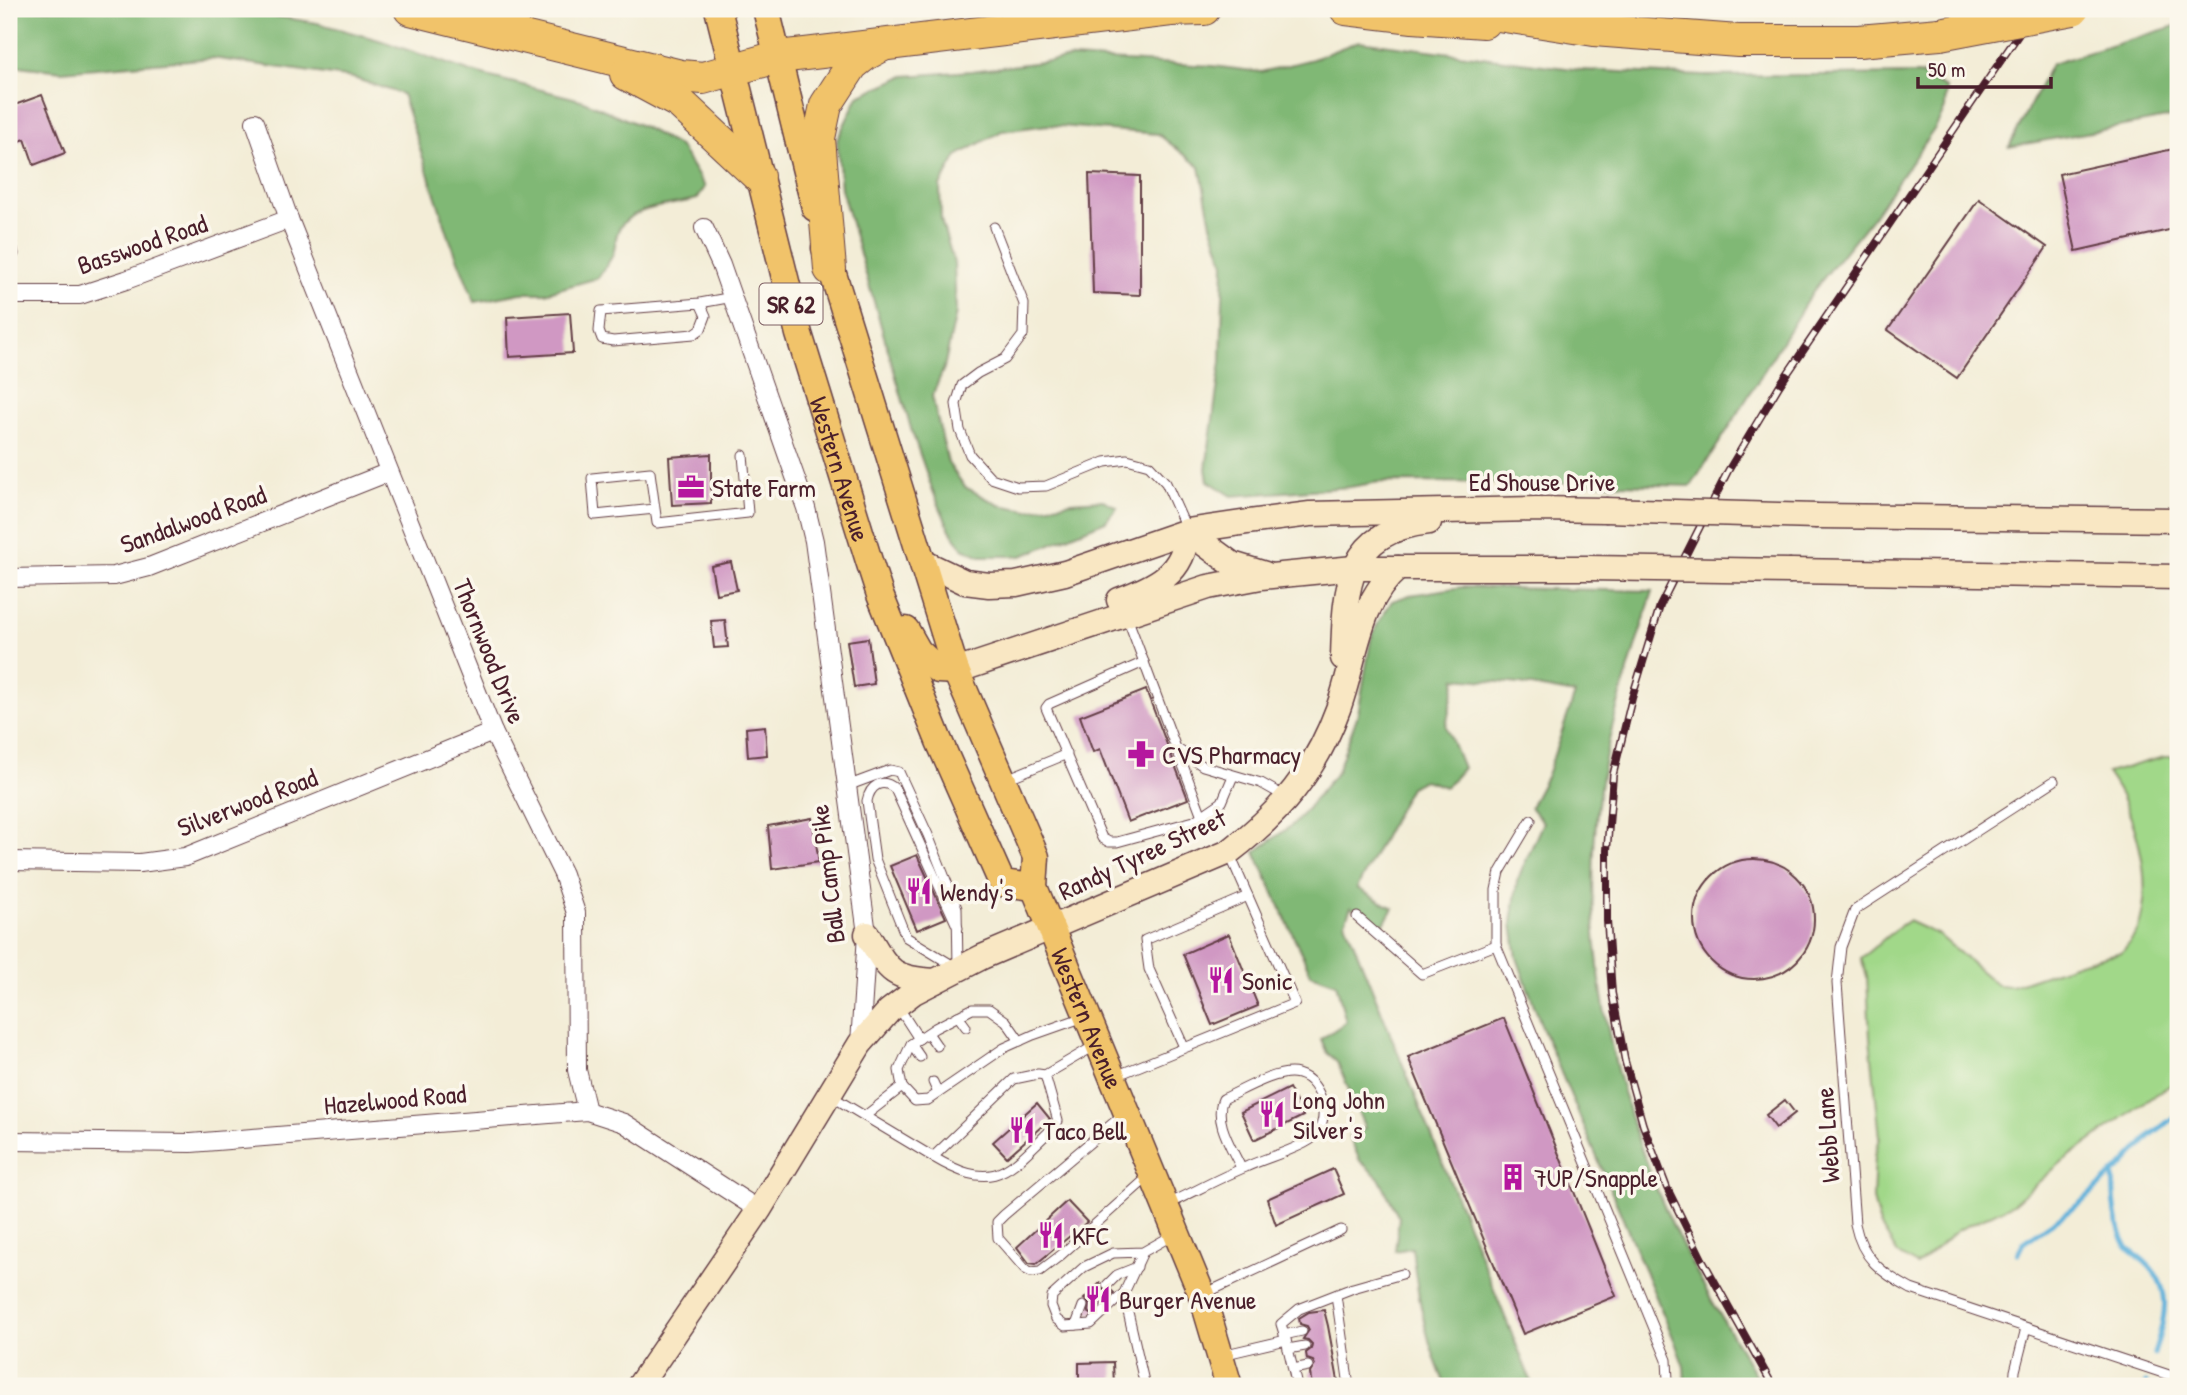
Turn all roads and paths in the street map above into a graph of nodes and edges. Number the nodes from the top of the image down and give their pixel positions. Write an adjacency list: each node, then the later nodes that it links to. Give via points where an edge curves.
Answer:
1 (410, 9): 10 (highway)
2 (718, 9): 12 (main road, Western Avenue / SR 62)
3 (766, 9): 11 (main road, Western Avenue / SR 62)
4 (1204, 9): 9 (highway)
5 (1346, 9): 8 (highway)
6 (1460, 9): 8 (highway)
7 (2073, 9): 8 (highway, bridge, via 1940,34 1858,41 1738,41)
8 (1594, 30)
9 (887, 42): 11 (highway); 20 (highway, via 852,65 826,105 819,138)
10 (570, 49): 12 (highway, via 681,76 703,78); 14 (highway, via 680,103)
11 (777, 57): 12 (highway); 20 (main road, Western Avenue / SR 62)
12 (733, 71): 14 (main road, Western Avenue / SR 62)
13 (255, 122): 15 (street, Thornwood Drive)
14 (758, 176): 38 (main road, Western Avenue / SR 62, via 799,334)
15 (289, 219): 21 (street, Basswood Road, via 80,295); 25 (street, Thornwood Drive)
16 (993, 227): 29 (lane, via 1024,304 1023,335 1005,359 962,385 956,404 970,456 991,478 1018,487 1046,486 1105,462 1127,459 1149,465 1167,483)
17 (704, 228): 22 (street, Ball Camp Pike)
18 (9, 231): 19 (lane)
19 (11, 257)
20 (830, 269): 30 (main road, Western Avenue / SR 62)
21 (9, 295)
22 (733, 297): 23 (lane); 50 (street, Ball Camp Pike, via 814,541)
23 (700, 303): 23 (lane, via 601,311 598,331 602,339 613,341 694,334 706,316)
24 (743, 454): 26 (lane, via 748,513 657,523)
25 (389, 472): 37 (street, Sandalwood Road, via 149,567 114,576); 44 (street, Thornwood Drive)
26 (655, 509): 26 (lane, via 650,472 592,478 595,515)
27 (1536, 509): 28 (street, Ed Shouse Drive, bridge); 29 (street, Ed Shouse Drive, via 1310,514); 31 (street, via 1497,521 1427,523 1385,533)
28 (2177, 519)
29 (1187, 531): 30 (street, Ed Shouse Drive, via 1065,573 1016,584 965,582); 34 (street, via 1232,564); 40 (street, via 1187,544 1161,582 1065,622)
30 (921, 561): 42 (main road, Western Avenue / SR 62)
31 (1354, 568): 32 (street); 34 (street); 43 (street, Randy Tyree Street, via 1348,585)
32 (1398, 568): 35 (street, bridge); 43 (street, Randy Tyree Street, via 1385,579 1363,621)
33 (2178, 570): 35 (street)
34 (1272, 576): 39 (street, via 1208,587)
35 (2135, 576): 36 (street)
36 (2178, 577)
37 (9, 578)
38 (880, 595): 42 (main road, via 918,651 938,670); 56 (main road, Western Avenue, via 1002,883)
39 (1126, 614): 40 (street); 41 (lane)
40 (1028, 647): 42 (street)
41 (1144, 662): 45 (lane); 46 (lane, via 1049,704 1046,708)
42 (956, 671): 48 (main road, Western Avenue / SR 62)
43 (1343, 690): 51 (street, Randy Tyree Street, via 1319,754)
44 (493, 732): 55 (street, Silverwood Road, via 185,857 139,863); 87 (street, Thornwood Drive, via 563,874 576,913 577,1070)
45 (1176, 748): 47 (lane, via 1203,766); 52 (lane)
46 (1067, 754): 48 (lane); 52 (lane, via 1102,838 1109,842)
47 (1233, 776): 51 (lane, via 1261,783); 52 (lane, via 1222,802)
48 (1003, 780): 56 (main road, Western Avenue / SR 62, via 1036,857)
49 (2054, 781): 109 (lane, Webb Lane, via 1855,910 1841,947 1837,983 1858,1242 1891,1279)
50 (846, 786): 59 (lane, via 890,770 899,772 957,908); 61 (street, Ball Camp Pike)
51 (1289, 799): 54 (street, Randy Tyree Street)
52 (1202, 816)
53 (1531, 820): 62 (lane, via 1500,872)
54 (1229, 852): 57 (lane); 60 (street, Randy Tyree Street)
55 (9, 861)
56 (1034, 887): 60 (main road, Western Avenue / SR 62)
57 (1248, 896): 75 (lane, via 1145,940 1149,969); 75 (lane, via 1295,1003)
58 (1357, 917): 62 (lane, via 1422,974)
59 (958, 928): 63 (lane); 63 (lane, via 895,789 889,783 875,785 867,801 875,859 906,937)
60 (1051, 929): 63 (street, Randy Tyree Street); 67 (main road, Western Avenue / SR 62)
61 (867, 934): 64 (street, via 896,975); 72 (street, Ball Camp Pike)
62 (1496, 945): 126 (lane, via 1667,1360)
63 (958, 969): 64 (street, Randy Tyree Street)
64 (935, 981): 65 (street, Randy Tyree Street)
65 (897, 1005): 71 (lane); 72 (street, Randy Tyree Street)
66 (958, 1016): 68 (lane); 69 (lane); 70 (lane, via 972,1009 989,1009 1006,1021)
67 (1086, 1016): 70 (lane); 73 (main road, Western Avenue / SR 62)
68 (966, 1027)
69 (928, 1033): 71 (lane); 74 (lane)
70 (1020, 1041): 78 (lane)
71 (915, 1042): 77 (lane); 84 (lane, via 899,1070)
72 (860, 1044): 86 (street, Ball Camp Pike)
73 (1098, 1044): 80 (lane); 81 (main road, Western Avenue / SR 62)
74 (937, 1046)
75 (1184, 1047): 81 (lane)
76 (982, 1050): 78 (lane)
77 (920, 1057)
78 (988, 1059): 82 (lane)
79 (953, 1069): 82 (lane)
80 (1045, 1075): 91 (lane, via 1014,1079); 91 (lane, via 1058,1121 1012,1166 993,1176 975,1177)
81 (1112, 1077): 88 (main road, Western Avenue / SR 62)
82 (959, 1079): 85 (lane)
83 (933, 1083): 85 (lane)
84 (902, 1087): 85 (lane, via 915,1101); 89 (lane)
85 (939, 1093)
86 (829, 1094): 89 (lane); 95 (street, Ball Camp Pike)
87 (587, 1111): 90 (street, Hazelwood Road, via 191,1143); 95 (street, Hazelwood Road, via 624,1123)
88 (1126, 1112): 93 (main road, Western Avenue / SR 62); 93 (lane, via 1004,1215 997,1222 998,1238 1026,1269 1040,1271)
89 (865, 1116): 91 (lane)
90 (9, 1141)
91 (933, 1157)
92 (1241, 1168): 92 (lane, via 1310,1140 1321,1130 1324,1113 1317,1088 1299,1074 1279,1074 1223,1099 1218,1108 1222,1124); 94 (lane)
93 (1153, 1173): 94 (main road, Western Avenue / SR 62)
94 (1166, 1205): 97 (main road, Western Avenue / SR 62)
95 (759, 1210): 122 (street, Ball Camp Pike)
96 (1341, 1230): 102 (lane)
97 (1177, 1233): 98 (lane); 102 (main road, Western Avenue / SR 62)
98 (1143, 1252): 99 (lane); 107 (lane, via 1112,1253 1059,1287 1051,1306 1056,1319 1065,1326)
99 (1137, 1268): 101 (lane, via 1117,1275); 107 (lane, via 1124,1293 1091,1324)
100 (1402, 1274): 103 (lane)
101 (1107, 1285)
102 (1202, 1295): 115 (main road, Western Avenue / SR 62)
103 (1336, 1295): 106 (lane); 111 (lane, via 1299,1309 1281,1324)
104 (1083, 1307): 107 (lane)
105 (1128, 1312): 123 (lane)
106 (1340, 1323): 108 (lane); 112 (lane)
107 (1076, 1325)
108 (1328, 1326)
109 (2026, 1328): 120 (lane, Webb Lane); 127 (lane)
110 (1302, 1331): 111 (lane)
111 (1286, 1341): 114 (lane); 115 (lane); 119 (lane)
112 (1343, 1342): 113 (lane); 116 (lane)
113 (1331, 1344)
114 (1305, 1346)
115 (1221, 1355): 124 (main road, Western Avenue / SR 62)
116 (1345, 1361): 117 (lane); 121 (lane)
117 (1334, 1363)
118 (1308, 1366): 119 (lane)
119 (1293, 1369): 125 (lane)
120 (2178, 1378)
121 (1345, 1383)
122 (639, 1386)
123 (1145, 1386)
124 (1229, 1386)
125 (1297, 1386)
126 (1665, 1386)
127 (2014, 1386)

